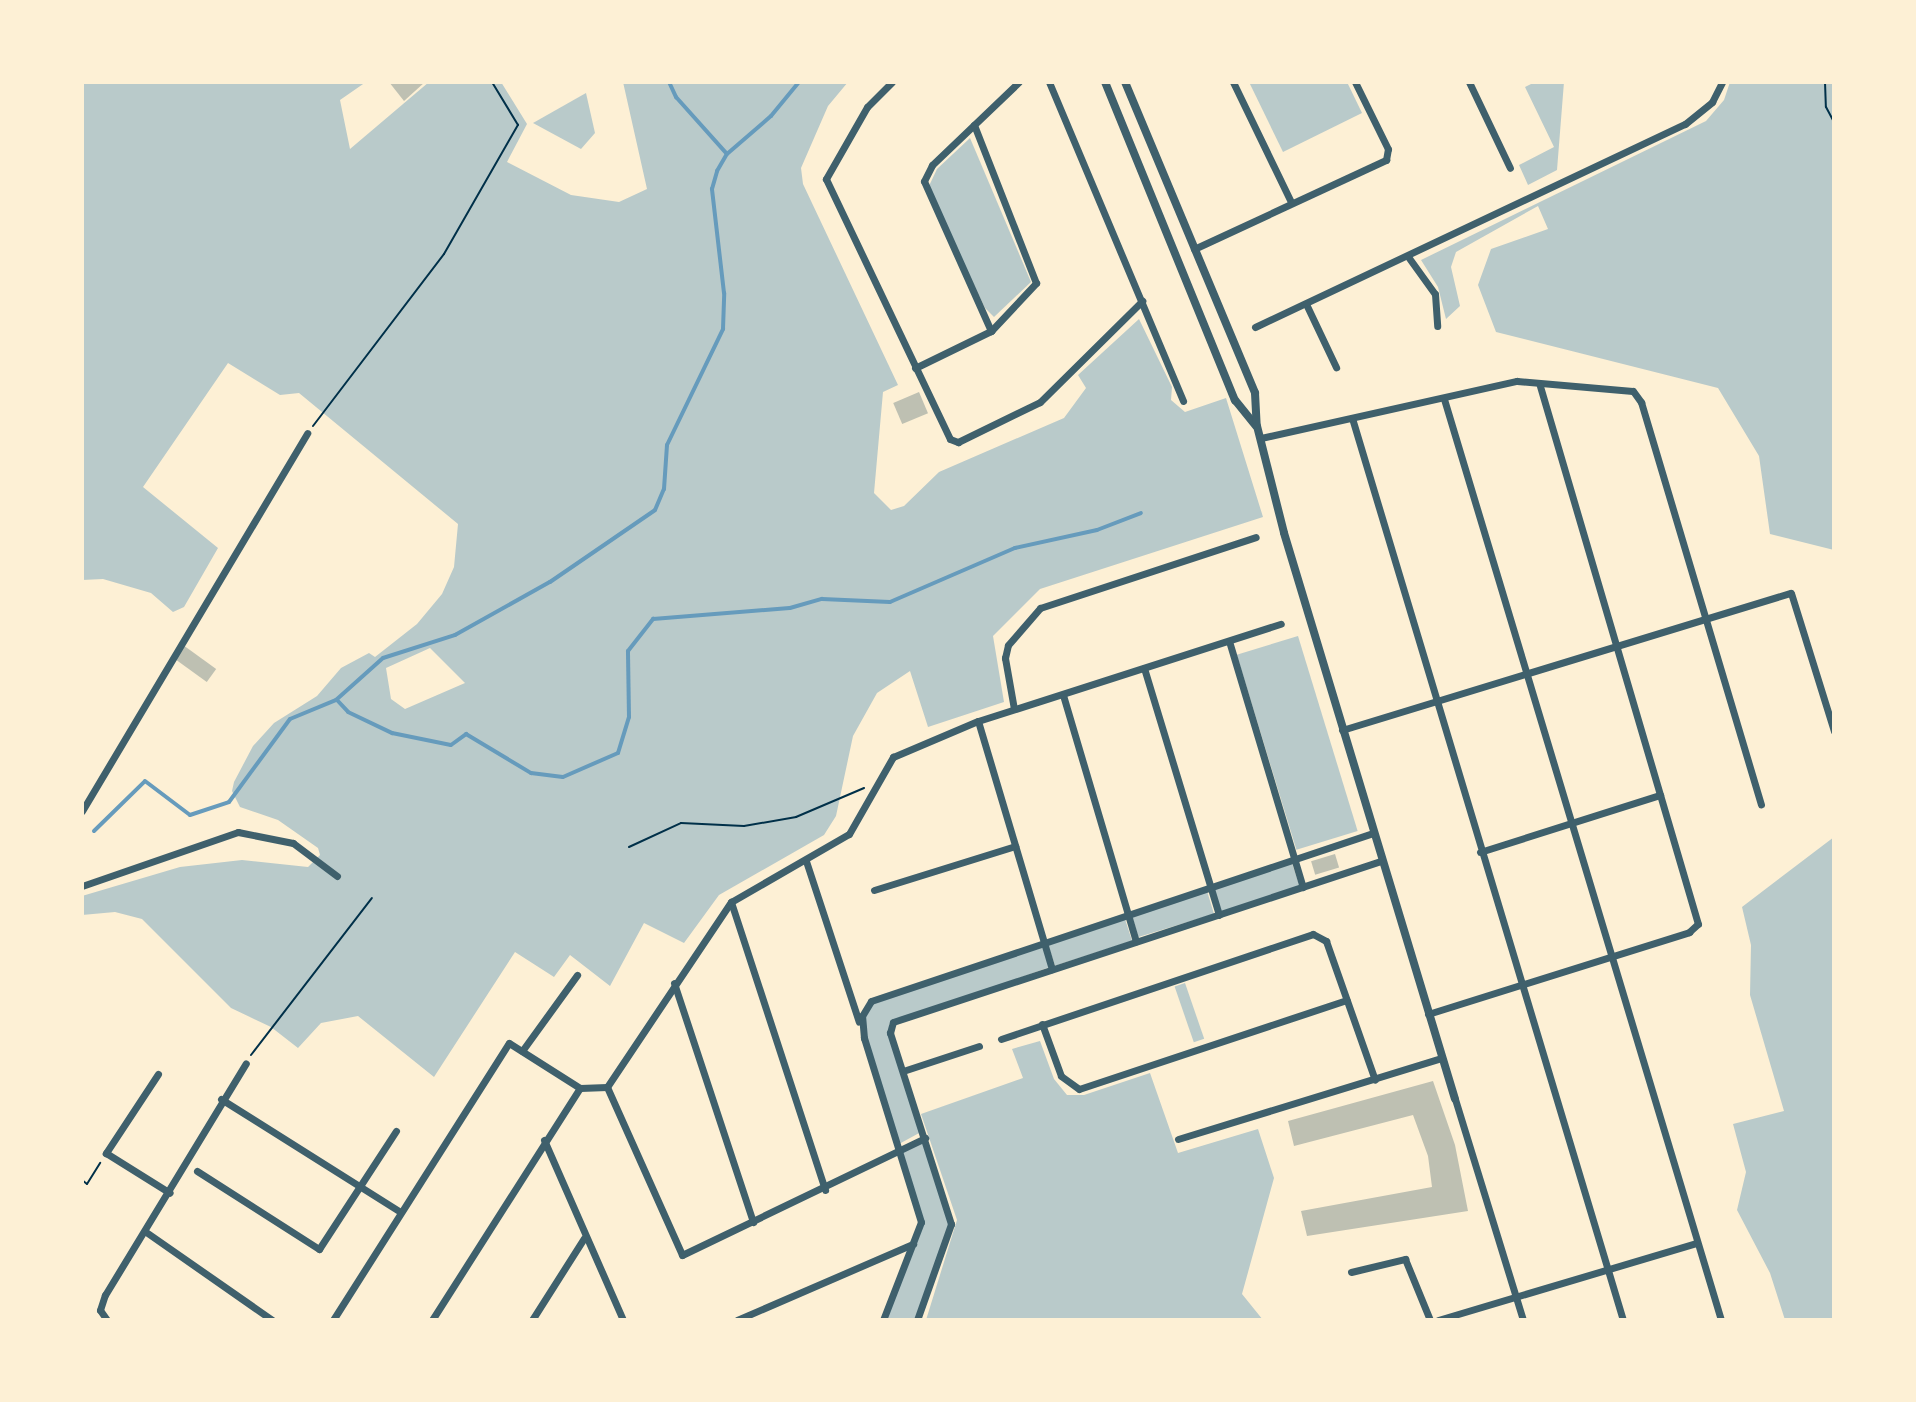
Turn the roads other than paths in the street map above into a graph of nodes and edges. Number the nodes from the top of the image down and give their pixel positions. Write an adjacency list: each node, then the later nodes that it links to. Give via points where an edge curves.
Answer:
1 (892, 82): 23 (street, via 867,107 826,179)
2 (1019, 82): 10 (street)
3 (1049, 82): 15 (street)
4 (1105, 82): 28 (street, via 1235,400)
5 (1125, 82): 13 (street)
6 (1233, 82): 12 (street)
7 (1355, 82): 12 (street, via 1388,156)
8 (1469, 82): 11 (street)
9 (1721, 83): 14 (street, via 1704,110 1685,124)
10 (974, 125): 19 (street, via 1037,279); 19 (street, via 932,165 924,188)
11 (1510, 168)
12 (1291, 202): 13 (street)
13 (1194, 249): 21 (street)
14 (1409, 258): 16 (street); 17 (street, via 1435,294)
15 (1142, 301): 23 (street, via 1040,402 958,442 950,439); 26 (street)
16 (1307, 306): 18 (street); 22 (street)
17 (1437, 326)
18 (1258, 329)
19 (991, 331): 23 (street)
20 (1243, 336): 21 (street)
21 (1232, 340): 28 (street, via 1255,393)
22 (1336, 367)
23 (915, 368)
24 (1540, 386): 25 (street, via 1517,381); 32 (street, via 1636,394); 35 (street)
25 (1444, 399): 27 (street); 37 (street)
26 (1183, 401)
27 (1352, 418): 30 (street); 39 (street)
28 (1257, 426): 30 (street)
29 (307, 433): 46 (street)
30 (1261, 438): 42 (street)
31 (1256, 537): 40 (street, via 1040,608 1008,645 1005,658)
32 (1706, 620): 35 (street); 43 (street, via 1792,595); 45 (street)
33 (1281, 624): 34 (street)
34 (1229, 641): 36 (street); 51 (street)
35 (1617, 647): 37 (street); 44 (street)
36 (1144, 668): 38 (street); 56 (street)
37 (1526, 675): 39 (street); 47 (street)
38 (1063, 695): 40 (street); 60 (street)
39 (1435, 702): 42 (street); 50 (street)
40 (1014, 709): 41 (street)
41 (978, 721): 49 (street); 52 (street, via 905,749 876,783 849,834)
42 (1342, 730): 48 (street)
43 (1834, 731)
44 (1660, 795): 47 (street); 64 (street, via 1698,926)
45 (1761, 805)
46 (82, 811)
47 (1570, 824): 50 (street); 64 (street)
48 (1373, 833): 51 (street); 53 (street)
49 (1015, 846): 58 (street); 63 (street)
50 (1480, 852): 68 (street)
51 (1295, 860): 56 (street); 57 (street)
52 (806, 861): 59 (street); 72 (street)
53 (1381, 861): 57 (street); 70 (street)
54 (337, 876): 55 (street, via 293,843 238,832)
55 (82, 886)
56 (1210, 887): 60 (street); 61 (street)
57 (1303, 887): 61 (street)
58 (874, 890)
59 (731, 902): 67 (street); 92 (street)
60 (1127, 914): 62 (street); 63 (street)
61 (1219, 915): 62 (street)
62 (1136, 941): 65 (street)
63 (1044, 942): 65 (street); 72 (street, via 879,996 865,1008)
64 (1609, 957): 68 (street); 98 (street)
65 (1052, 969): 78 (street, via 896,1020 889,1030)
66 (577, 975): 75 (street)
67 (674, 983): 81 (street); 95 (street)
68 (1521, 985): 70 (street); 100 (street)
69 (1347, 1000): 71 (street, via 1088,1087 1072,1088 1061,1076); 71 (street, via 1326,941 1319,935); 80 (street)
70 (1428, 1014): 76 (street)
71 (1042, 1024): 73 (street)
72 (862, 1030): 89 (street)
73 (1001, 1039)
74 (979, 1046): 78 (street)
75 (522, 1051): 82 (street); 94 (street, via 508,1045)
76 (1442, 1058): 80 (street); 84 (street)
77 (246, 1063): 83 (street)
78 (903, 1071): 86 (street)
79 (158, 1074): 93 (street, via 106,1153)
80 (1375, 1080): 87 (street)
81 (607, 1087): 82 (street); 95 (street, via 682,1255)
82 (580, 1088): 88 (street)
83 (221, 1099): 91 (street); 93 (street)
84 (1455, 1099): 102 (street)
85 (396, 1131): 91 (street)
86 (925, 1138): 89 (street); 111 (street, via 951,1224)
87 (1178, 1139)
88 (544, 1140): 97 (street); 106 (street)
89 (900, 1150): 92 (street); 99 (street, via 921,1216)
90 (197, 1171): 91 (street, via 319,1249)
91 (360, 1187): 94 (street)
92 (825, 1190): 95 (street)
93 (170, 1193): 96 (street)
94 (399, 1211): 105 (street)
95 (753, 1222)
96 (146, 1232): 103 (street, via 102,1302); 104 (street)
97 (584, 1238): 107 (street); 108 (street)
98 (1697, 1243): 100 (street); 116 (street)
99 (913, 1244): 109 (street); 110 (street)
100 (1608, 1269): 102 (street); 115 (street)
101 (1351, 1272): 112 (street, via 1405,1259)
102 (1515, 1297): 113 (street); 114 (street)
103 (107, 1320)
104 (272, 1320)
105 (333, 1320)
106 (432, 1320)
107 (532, 1320)
108 (623, 1320)
109 (737, 1320)
110 (883, 1320)
111 (917, 1320)
112 (1430, 1320)
113 (1438, 1320)
114 (1523, 1320)
115 (1623, 1320)
116 (1721, 1320)

